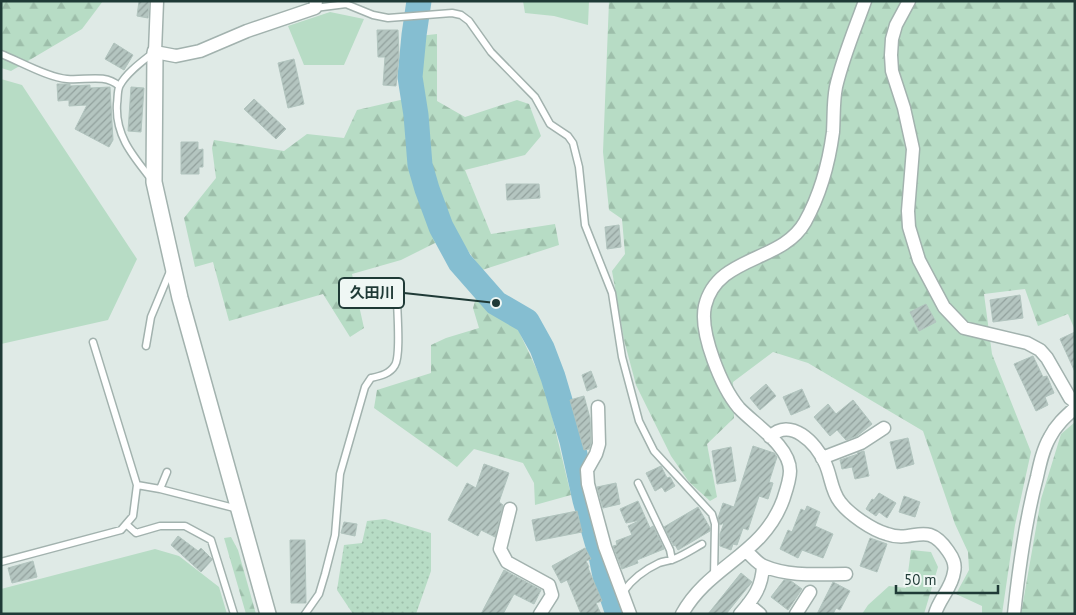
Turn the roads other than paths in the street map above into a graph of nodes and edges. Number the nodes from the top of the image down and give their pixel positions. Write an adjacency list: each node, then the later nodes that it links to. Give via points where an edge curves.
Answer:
1 (157, 1): 5 (street)
2 (865, 1): 17 (street, via 836,88 825,173 812,209 804,224 786,243 722,276 704,307 708,344 724,382 738,407)
3 (909, 1): 13 (street, via 896,25 891,55 892,71 913,149 908,211 909,227 919,260 944,307 964,328 1027,343 1040,350)
4 (315, 4): 5 (street, via 200,51 176,56); 32 (lane, via 346,4 381,17 461,15 491,52 535,97 550,124 568,136 579,167 585,225 612,293 622,358 639,421 654,451 712,514 715,524)
5 (155, 52): 7 (lane); 8 (street)
6 (1, 54): 7 (lane, via 54,77 104,78)
7 (119, 86): 8 (lane, via 119,129 128,150)
8 (154, 182): 9 (street)
9 (172, 266): 12 (lane, via 151,317); 23 (street)
10 (397, 298): 38 (lane, via 398,356 395,366 386,374 371,378 365,387 340,474 335,535 325,574 318,594)
11 (93, 342): 21 (lane)
12 (146, 346)
13 (1075, 402)
14 (598, 407): 34 (street, via 599,444 587,470 588,484)
15 (1075, 408): 45 (street, via 1058,424 1044,449 1028,512)
16 (884, 428): 18 (street, via 861,443)
17 (770, 437): 18 (street, via 776,430 789,428 810,442); 27 (street, via 789,462 789,482 773,522)
18 (822, 458): 44 (street, via 838,500 848,510 886,534 934,536 953,557 954,574)
19 (167, 472): 22 (lane)
20 (638, 483): 28 (lane)
21 (137, 485): 22 (lane); 25 (lane, via 133,516)
22 (160, 489): 23 (lane)
23 (239, 509): 37 (street)
24 (510, 509): 39 (street, via 500,549 507,562 549,585 552,595)
25 (126, 524): 29 (lane, via 121,530); 36 (lane, via 136,533 160,526 185,526 211,540)
26 (702, 544): 28 (lane)
27 (746, 552): 30 (street); 32 (street)
28 (672, 560): 34 (lane, via 660,562 640,574)
29 (1, 562)
30 (763, 566): 31 (street, via 807,574); 35 (street, via 760,588)
31 (846, 574)
32 (714, 576): 41 (street, via 694,594)
33 (810, 592): 43 (street)
34 (622, 594): 40 (street)
35 (744, 609): 42 (street)
36 (234, 614)
37 (268, 614)
38 (305, 614)
39 (540, 614)
40 (630, 614)
41 (682, 614)
42 (760, 614)
43 (796, 614)
44 (935, 614)
45 (1014, 614)

